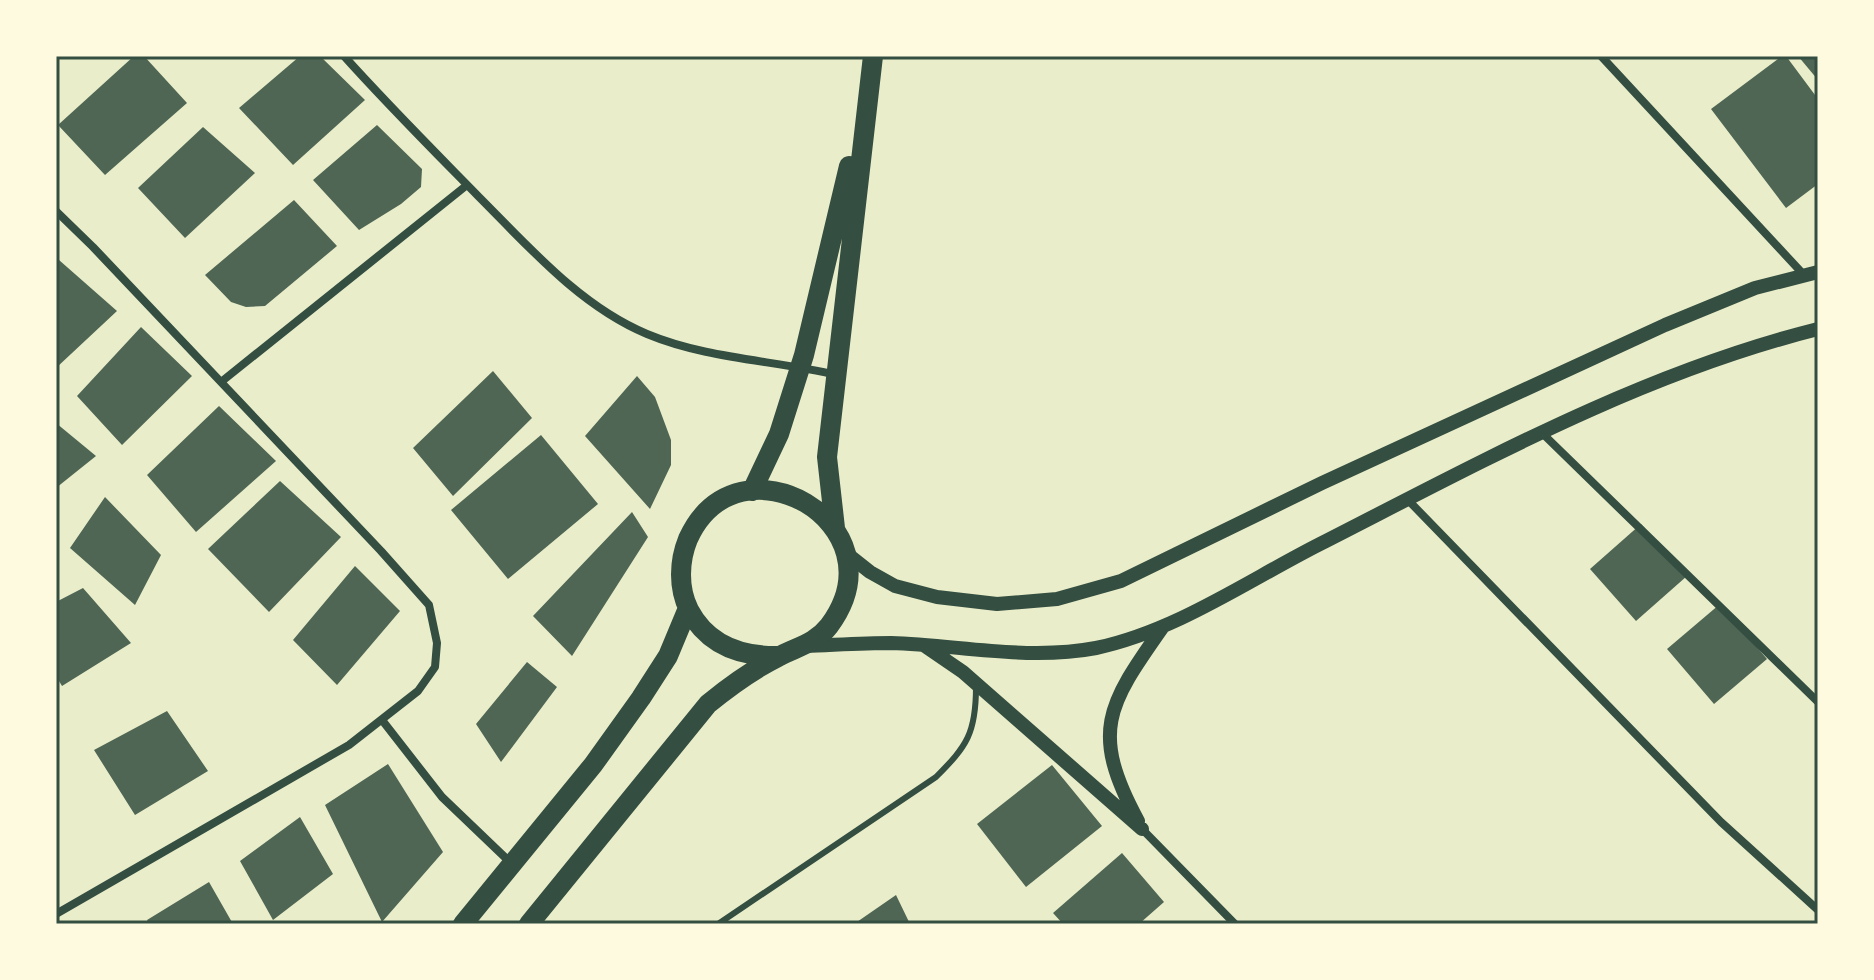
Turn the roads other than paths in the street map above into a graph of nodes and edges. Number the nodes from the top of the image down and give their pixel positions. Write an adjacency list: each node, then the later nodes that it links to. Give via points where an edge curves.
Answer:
1 (344, 56): 5 (street)
2 (873, 56): 4 (main road)
3 (1601, 56): 7 (street)
4 (870, 81): 9 (main road); 10 (main road)
5 (467, 185): 9 (street, via 550,269 644,333 694,351); 11 (street)
6 (56, 211): 11 (street)
7 (1811, 273): 16 (street, via 1755,288 1583,361 1121,581 1057,599 997,604 895,586)
8 (1818, 329): 12 (street, via 1681,371)
9 (800, 366): 10 (street); 13 (main road, via 779,434)
10 (837, 375): 15 (main road, via 827,457)
11 (221, 382): 24 (street, via 429,605 437,643 435,667 418,691)
12 (1541, 432): 14 (street); 23 (street)
13 (752, 491): 15 (main road, via 794,495 817,508); 17 (main road, via 713,507 694,527 682,553 681,581)
14 (1407, 499): 18 (street); 27 (street, via 1721,822)
15 (835, 528): 16 (main road)
16 (846, 553): 19 (main road, via 848,580 841,606 827,629)
17 (688, 608): 21 (main road, via 704,632 727,648 753,656); 26 (main road, via 668,656 641,698)
18 (1162, 628): 20 (street, via 1095,648 1039,653); 25 (street, via 1129,676 1109,729 1118,785)
19 (806, 646): 20 (street); 21 (main road)
20 (925, 646): 22 (street)
21 (780, 656): 30 (main road, via 708,704)
22 (977, 684): 25 (street); 31 (lane, via 969,737 936,777)
23 (1818, 702)
24 (382, 720): 26 (street, via 442,797); 28 (street, via 349,745)
25 (1142, 829): 32 (street)
26 (512, 864): 29 (main road)
27 (1818, 910)
28 (56, 914)
29 (463, 924)
30 (529, 924)
31 (718, 924)
32 (1235, 924)

